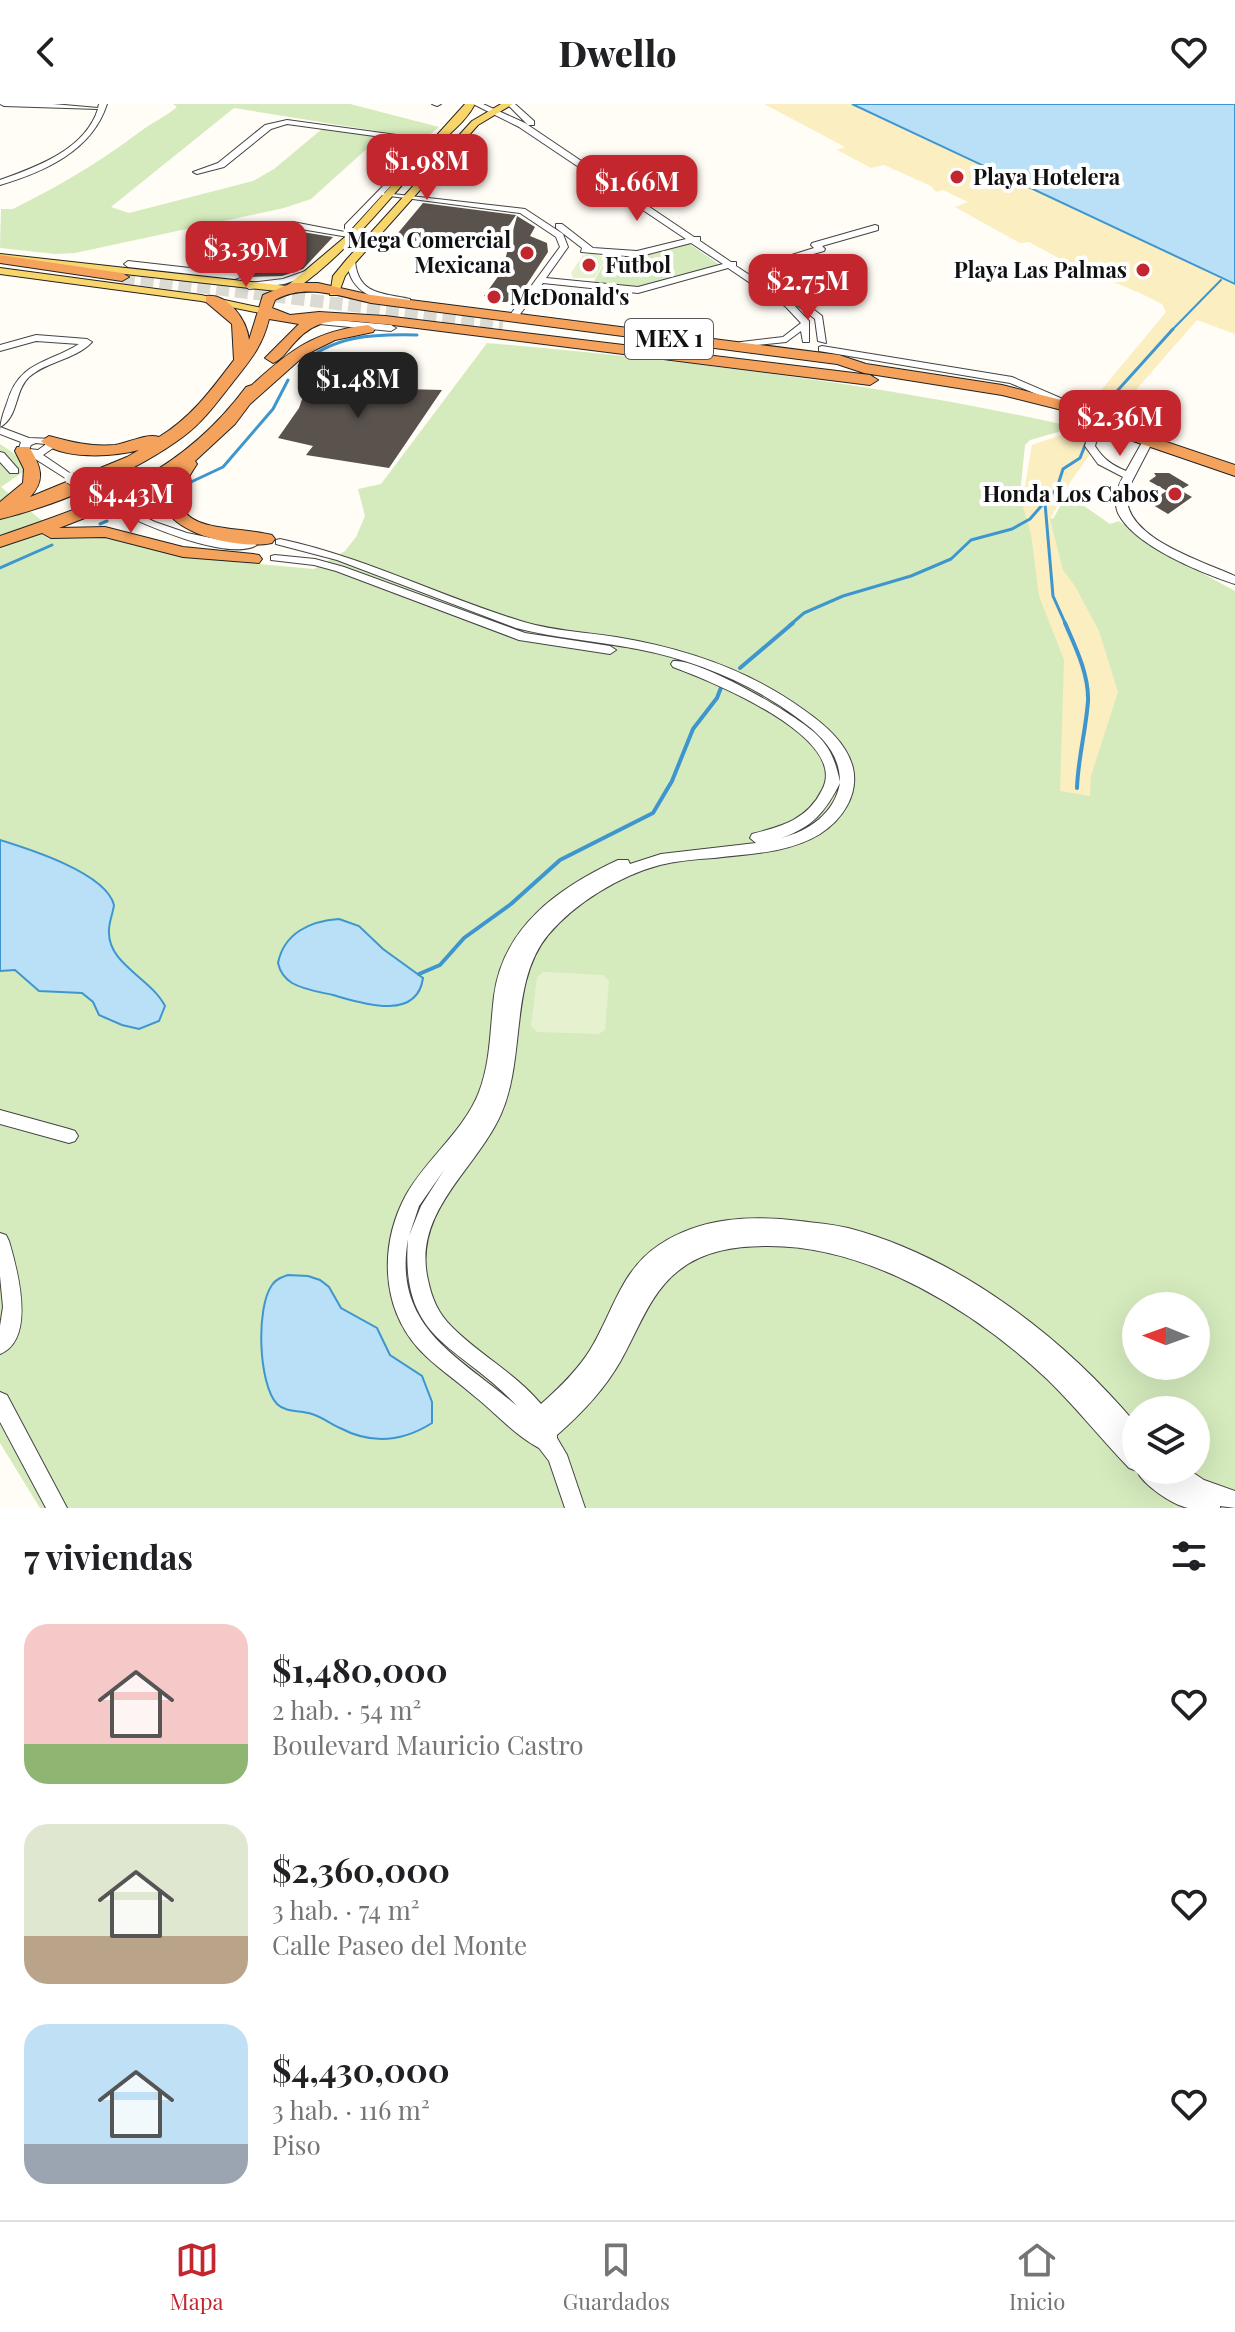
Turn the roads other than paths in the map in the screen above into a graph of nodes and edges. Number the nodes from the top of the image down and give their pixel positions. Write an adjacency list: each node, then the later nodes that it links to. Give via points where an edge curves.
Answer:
1 (4, 104): 5 (street)
2 (470, 104): 8 (main road)
3 (477, 104): 6 (street)
4 (510, 104): 6 (main road); 12 (street)
5 (98, 105): 11 (street, via 101,115 80,141)
6 (494, 111): 9 (main road); 14 (street)
7 (402, 138): 8 (street); 8 (street, via 410,147); 10 (street, via 283,122 268,127 227,162)
8 (428, 147): 9 (street); 13 (main road); 17 (street)
9 (452, 148): 15 (main road)
10 (197, 172)
11 (0, 181)
12 (634, 192): 14 (street); 20 (street)
13 (388, 194): 15 (street); 17 (main road)
14 (624, 194): 20 (street)
15 (410, 196): 18 (street, via 525,212); 19 (main road)
16 (875, 228): 26 (street)
17 (350, 230): 19 (street); 28 (main road); 29 (street, via 290,226 235,276)
18 (558, 230): 21 (street); 22 (street)
19 (372, 238): 24 (main road)
20 (696, 239): 22 (street, via 637,254); 25 (street)
21 (564, 247): 22 (street); 30 (street)
22 (590, 250)
23 (0, 258): 29 (highway); 31 (main road)
24 (351, 261): 34 (main road); 39 (street, via 355,284 368,293)
25 (735, 264): 30 (street, via 635,290); 40 (street); 44 (street, via 814,312 821,322)
26 (767, 264)
27 (0, 270): 29 (highway); 35 (main road)
28 (318, 270): 32 (street); 33 (main road)
29 (123, 274)
30 (542, 280): 39 (street)
31 (218, 283): 32 (main road); 35 (main road, via 216,293)
32 (248, 286): 33 (main road)
33 (289, 288): 34 (highway, via 317,287); 37 (highway, via 268,298)
34 (334, 293): 36 (highway, MEX 1); 38 (highway, via 336,305)
35 (206, 298): 37 (main road); 48 (highway, via 232,313 242,326)
36 (404, 303): 41 (highway, via 386,311); 47 (highway, MEX 1)
37 (265, 310): 38 (highway, via 288,319); 48 (highway, via 258,336)
38 (316, 318): 41 (highway, MEX 1); 51 (highway, via 281,347)
39 (505, 323): 42 (street); 49 (highway)
40 (806, 323): 42 (street, via 770,344); 44 (street, via 806,340)
41 (389, 324): 47 (highway, MEX 1); 51 (highway, via 306,345)
42 (655, 334): 47 (highway)
43 (58, 338): 45 (street, via 27,339); 46 (street, via 67,344); 46 (street, via 87,342)
44 (822, 345): 52 (street, via 1012,380)
45 (0, 348)
46 (67, 352): 55 (street, via 21,380)
47 (705, 352): 49 (highway, MEX 1)
48 (242, 360): 50 (highway)
49 (859, 373): 52 (highway, MEX 1); 52 (highway, MEX 1, via 1002,390)
50 (215, 395): 58 (highway, via 170,431 142,445 93,451); 67 (highway, via 179,432 133,461)
51 (246, 400): 59 (highway)
52 (1084, 414): 53 (highway, MEX 1, bridge)
53 (1107, 422): 57 (highway, MEX 1); 62 (highway, MEX 1)
54 (1166, 425): 66 (street, via 1132,413 1138,403 1134,399 1110,408 1093,430 1090,446 1097,459)
55 (0, 427): 60 (street)
56 (0, 439): 60 (street)
57 (1149, 439): 65 (highway, MEX 1); 66 (street)
58 (50, 444): 60 (street); 63 (street)
59 (208, 444): 68 (highway, via 124,496); 69 (highway, via 175,485 172,498 178,515 216,535)
60 (27, 449): 63 (street); 67 (highway, via 34,469 31,482)
61 (0, 455): 64 (street)
62 (1235, 462)
63 (51, 464): 69 (street, bridge, via 172,540 195,548)
64 (14, 471)
65 (1235, 471)
66 (1130, 476): 72 (street, via 1121,504 1128,523 1157,544)
67 (0, 511)
68 (0, 545): 69 (highway, via 86,530 196,555)
69 (260, 548): 70 (street); 70 (street, via 284,550); 71 (street, via 329,553)
70 (275, 558): 71 (street)
71 (379, 578): 73 (street, via 523,637 643,655 706,674 798,725 840,770 826,802 790,835 658,852 620,865)
72 (1235, 580)
73 (576, 895): 77 (street, via 540,934 521,966 502,1091 427,1207 415,1247); 78 (street, via 535,922 513,954 486,1095 405,1215 398,1239)
74 (0, 1117): 75 (street)
75 (69, 1136)
76 (0, 1241): 79 (street, via 13,1299 12,1319)
77 (417, 1273): 78 (street); 80 (street, via 437,1326)
78 (398, 1279): 80 (street, via 406,1309 440,1356)
79 (0, 1345)
80 (494, 1385): 83 (street)
81 (0, 1402): 88 (street)
82 (1122, 1424): 83 (street, via 1057,1355 936,1274 849,1236 763,1225 720,1228 681,1240 648,1265 630,1287 594,1360)
83 (539, 1431): 84 (street, via 578,1403 595,1382 649,1286 673,1263 727,1240 757,1236 846,1248 895,1268 975,1313 1053,1373); 89 (street, via 557,1455)
84 (1122, 1446)
85 (1164, 1484): 90 (street)
86 (1192, 1484): 87 (street)
87 (1235, 1501)
88 (57, 1508)
89 (575, 1508)
90 (1210, 1508)

